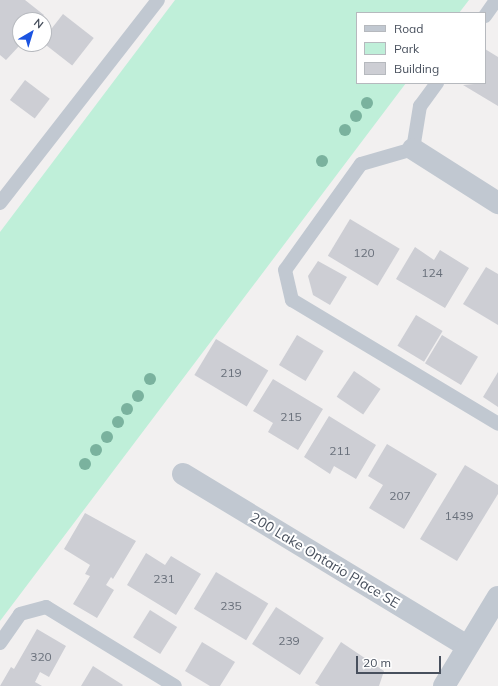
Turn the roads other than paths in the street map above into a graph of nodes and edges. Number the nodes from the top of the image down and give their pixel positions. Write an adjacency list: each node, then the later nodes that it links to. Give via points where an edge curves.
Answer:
1 (158, 0): 6 (lane)
2 (496, 0): 3 (lane)
3 (486, 15)
4 (436, 84): 5 (lane, via 420,106)
5 (413, 149): 7 (street); 8 (lane, via 361,164 284,270 292,300)
6 (0, 203)
7 (498, 203)
8 (498, 424)
9 (183, 474): 12 (street, 200 Lake Ontario Place SE)
10 (498, 597): 12 (street)
11 (0, 643): 13 (lane, via 20,614 46,607)
12 (467, 646): 14 (street)
13 (175, 686)
14 (444, 686)

